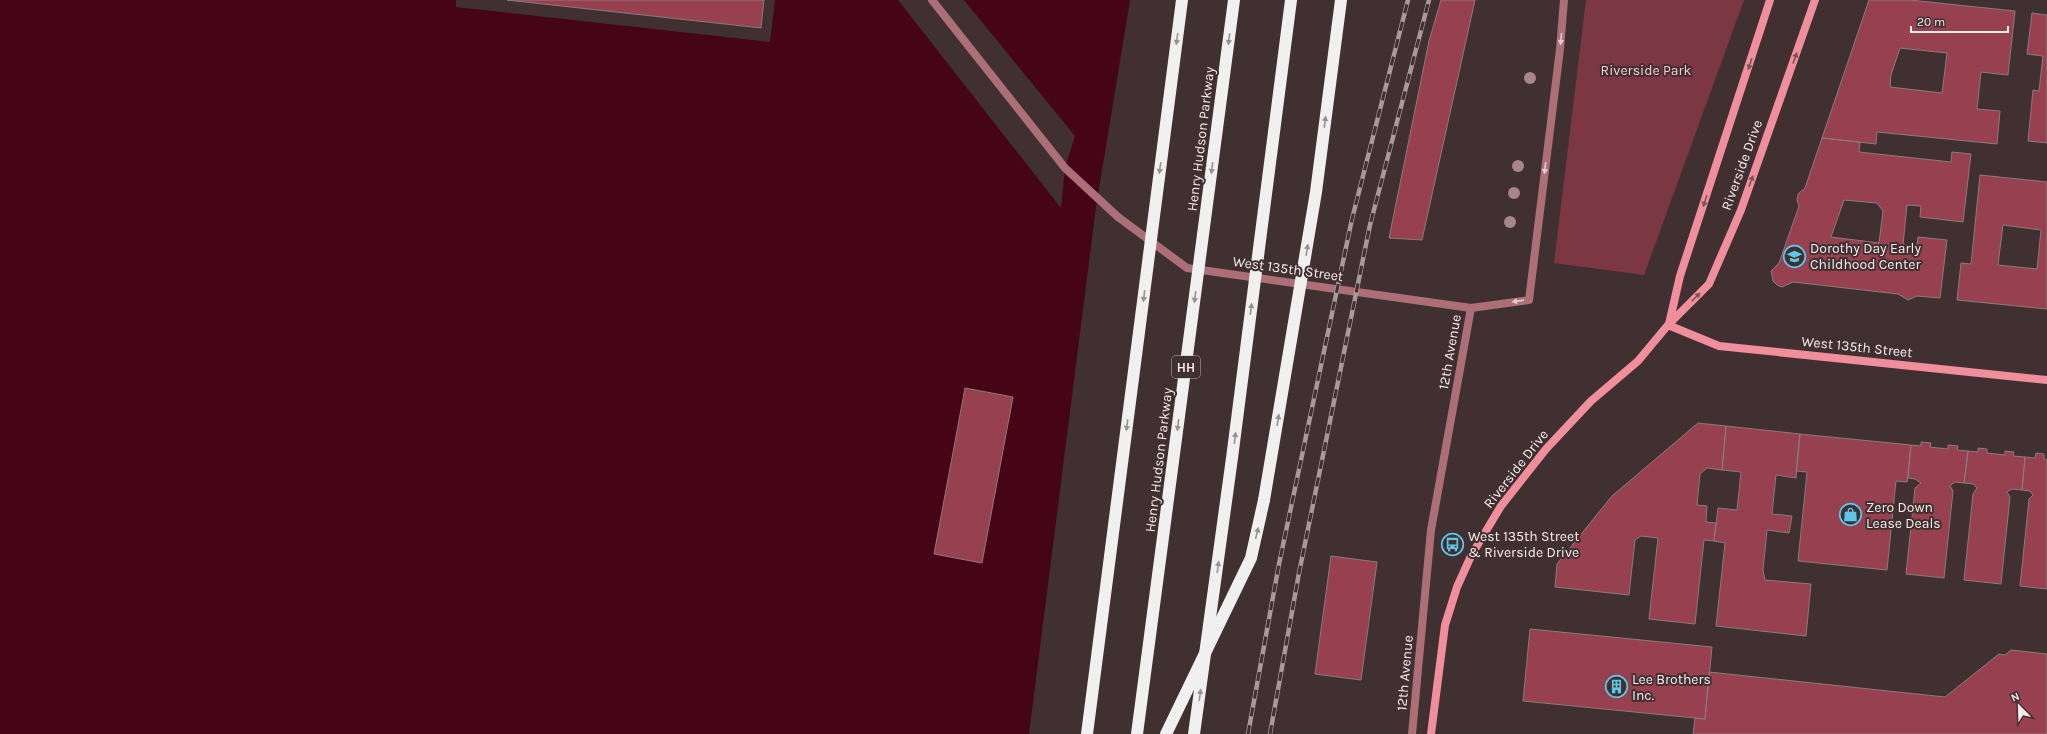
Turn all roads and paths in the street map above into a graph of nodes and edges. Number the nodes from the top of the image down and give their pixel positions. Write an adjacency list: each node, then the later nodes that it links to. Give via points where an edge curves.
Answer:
1 (932, 0): 9 (street, West 135th Street, via 1065,168 1118,217 1187,268)
2 (1182, 0): 12 (highway, one-way to 12, bridge)
3 (1234, 0): 13 (highway, Henry Hudson Parkway / HH, one-way to 13, bridge)
4 (1291, 0): 15 (highway, one-way to 4, bridge)
5 (1341, 0): 14 (highway, one-way to 5, bridge, via 1251,558 1264,500 1316,192)
6 (1564, 0): 9 (street, 12th Avenue, one-way to 9, via 1529,300)
7 (1770, 0): 10 (main road, Riverside Drive, one-way to 10, via 1680,276)
8 (1815, 0): 10 (main road, Riverside Drive, one-way to 8, via 1709,284 1741,210)
9 (1470, 308): 16 (street, 12th Avenue, via 1432,530)
10 (1668, 325): 11 (main road, West 135th Street, via 1719,346); 17 (main road, Riverside Drive, via 1638,361 1591,401 1546,449 1501,506 1472,556 1457,587 1445,625)
11 (2047, 380)
12 (1087, 734)
13 (1137, 734)
14 (1166, 734)
15 (1194, 734)
16 (1412, 734)
17 (1432, 734)

